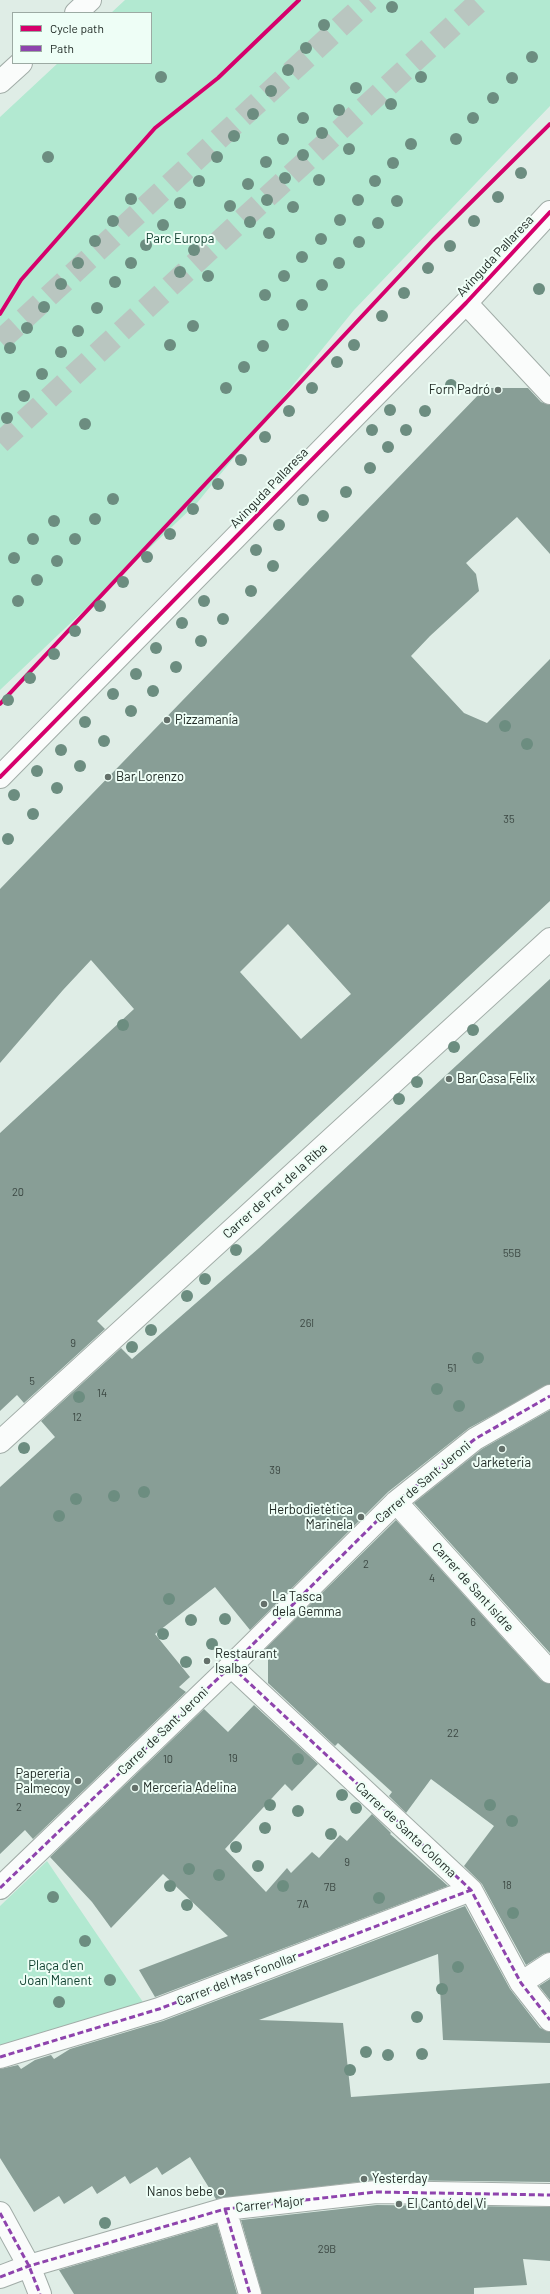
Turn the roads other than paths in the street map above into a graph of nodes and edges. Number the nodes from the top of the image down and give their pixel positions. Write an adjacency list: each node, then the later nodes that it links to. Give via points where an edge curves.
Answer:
1 (90, 0): 2 (street)
2 (77, 12)
3 (20, 64): 4 (street)
4 (0, 82)
5 (550, 212): 6 (street, Avinguda Pallaresa)
6 (466, 303): 7 (street); 8 (street, Avinguda Pallaresa)
7 (550, 393)
8 (0, 777)
9 (550, 939): 11 (street, Carrer de Prat de la Riba)
10 (550, 1396): 12 (street, Carrer de Sant Jeroni, via 474,1439)
11 (0, 1442)
12 (396, 1502): 13 (street, Carrer de Sant Jeroni); 14 (street, Carrer de Sant Isidre)
13 (231, 1666): 15 (street, Carrer de Sant Jeroni); 16 (street, Carrer de Santa Coloma)
14 (550, 1672)
15 (0, 1888)
16 (471, 1890): 18 (street, Carrer de Santa Coloma); 20 (street, Carrer del Mas Fonollar, via 159,2008)
17 (550, 1964): 18 (street)
18 (521, 1984): 19 (street, Carrer de Santa Coloma)
19 (550, 2020)
20 (0, 2057)
21 (550, 2194): 22 (street, Carrer Major, via 376,2192)
22 (225, 2209): 24 (street, Carrer Major); 27 (street)
23 (0, 2213): 24 (street)
24 (29, 2266): 25 (street, Carrer Major); 26 (street)
25 (0, 2277)
26 (40, 2294)
27 (250, 2294)

